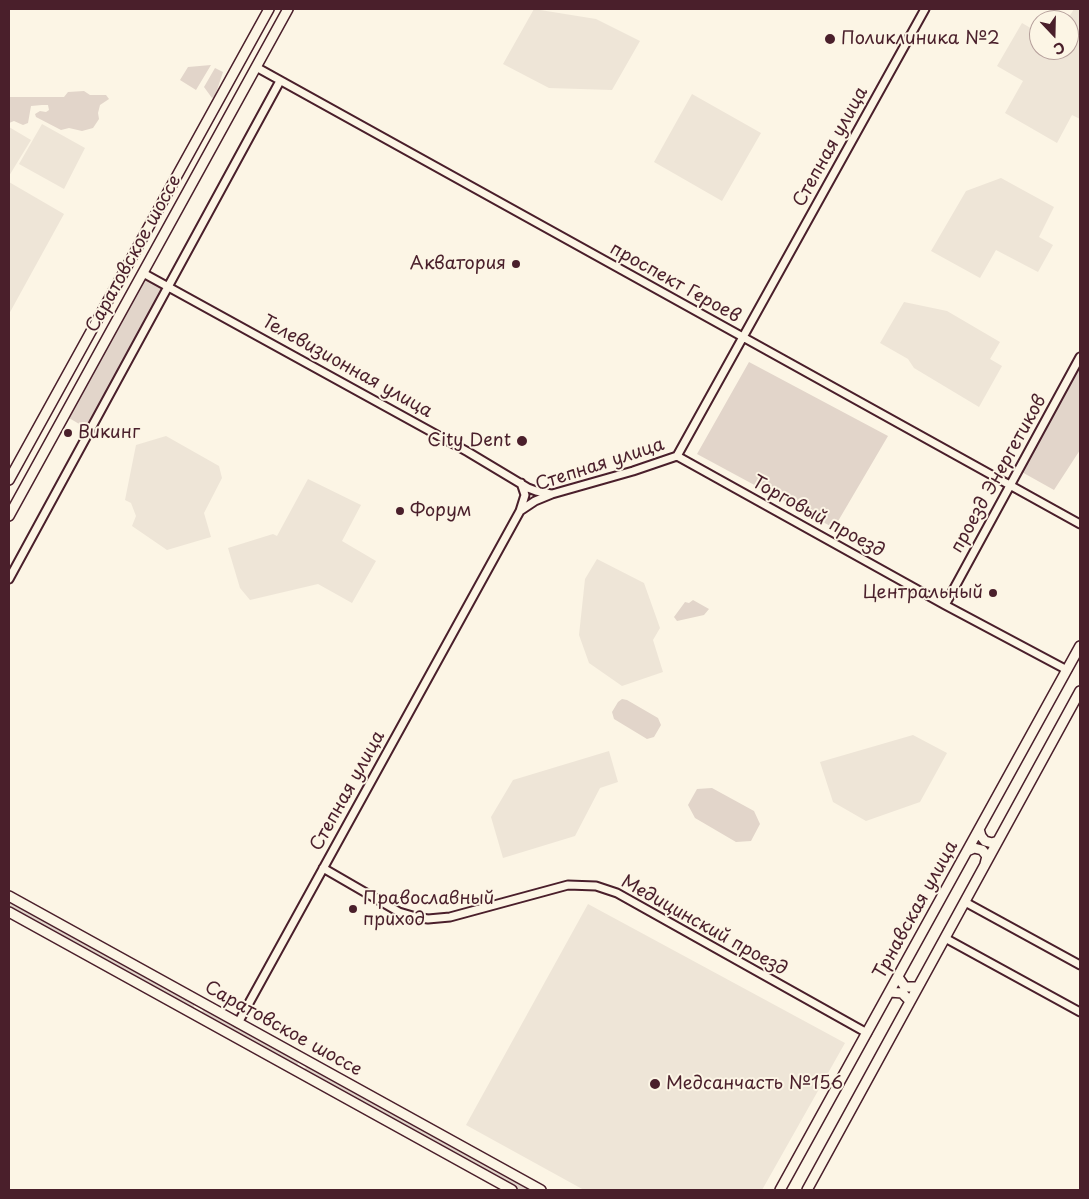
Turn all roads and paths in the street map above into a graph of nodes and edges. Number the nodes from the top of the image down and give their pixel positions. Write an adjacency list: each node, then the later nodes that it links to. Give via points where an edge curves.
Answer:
1 (268, 9): 6 (main road, Саратовское шоссе)
2 (288, 9): 4 (main road, Саратовское шоссе)
3 (924, 9): 11 (street, Степная улица)
4 (256, 67): 5 (street, проспект Героев); 7 (main road, Саратовское шоссе)
5 (280, 81): 10 (street); 11 (street, проспект Героев)
6 (202, 129): 7 (main road); 8 (main road, Саратовское шоссе)
7 (218, 137): 9 (main road, Саратовское шоссе)
8 (127, 264): 9 (main road, Телевизионная улица); 14 (main road, Саратовское шоссе)
9 (143, 273): 10 (street, Телевизионная улица); 19 (main road, Саратовское шоссе)
10 (168, 287): 15 (street, Телевизионная улица); 21 (street)
11 (742, 338): 13 (street, Степная улица); 16 (street, проспект Героев)
12 (1080, 357): 16 (street, проезд Энергетиков)
13 (677, 456): 17 (street, Степная улица); 22 (street, Торговый проезд)
14 (9, 480)
15 (520, 482): 17 (street, Телевизионная улица, via 536,491); 18 (street, via 525,495)
16 (1010, 485): 20 (street, проспект Героев); 22 (street, проезд Энергетиков)
17 (552, 494): 18 (street, Степная улица)
18 (520, 511): 30 (street, Степная улица)
19 (9, 516)
20 (1080, 524)
21 (9, 579)
22 (945, 605): 24 (street, Торговый проезд)
23 (1080, 646): 24 (main road, Трнавская улица)
24 (1067, 670): 26 (main road, Трнавская улица)
25 (1080, 690): 27 (main road)
26 (979, 829): 27 (main road, via 985,841); 28 (main road, Трнавская улица)
27 (998, 841): 29 (main road)
28 (967, 852): 29 (main road, via 974,848 982,850 986,856); 36 (main road, Трнавская улица)
29 (985, 864): 32 (main road)
30 (323, 868): 43 (street, Степная улица); 44 (street, Медицинский проезд, via 400,912 428,918 450,917 568,885 596,886 617,893)
31 (9, 896): 40 (main road, Саратовское шоссе)
32 (965, 902): 34 (main road); 35 (street)
33 (9, 912): 42 (main road, Саратовское шоссе)
34 (945, 938): 37 (main road); 41 (street)
35 (1080, 965)
36 (898, 977): 37 (main road, via 905,987); 38 (main road, Трнавская улица)
37 (918, 988): 39 (main road)
38 (890, 992): 39 (main road, via 902,993); 44 (main road, Трнавская улица)
39 (910, 1001): 50 (main road)
40 (202, 1004): 42 (main road); 43 (main road, Саратовское шоссе)
41 (1080, 1012)
42 (195, 1016): 46 (main road, Саратовское шоссе)
43 (238, 1024): 45 (main road, Саратовское шоссе)
44 (867, 1033): 49 (main road, Трнавская улица)
45 (305, 1061): 46 (main road); 48 (main road, Саратовское шоссе)
46 (299, 1072): 47 (main road, Саратовское шоссе)
47 (512, 1190)
48 (542, 1190)
49 (780, 1190)
50 (807, 1190)

